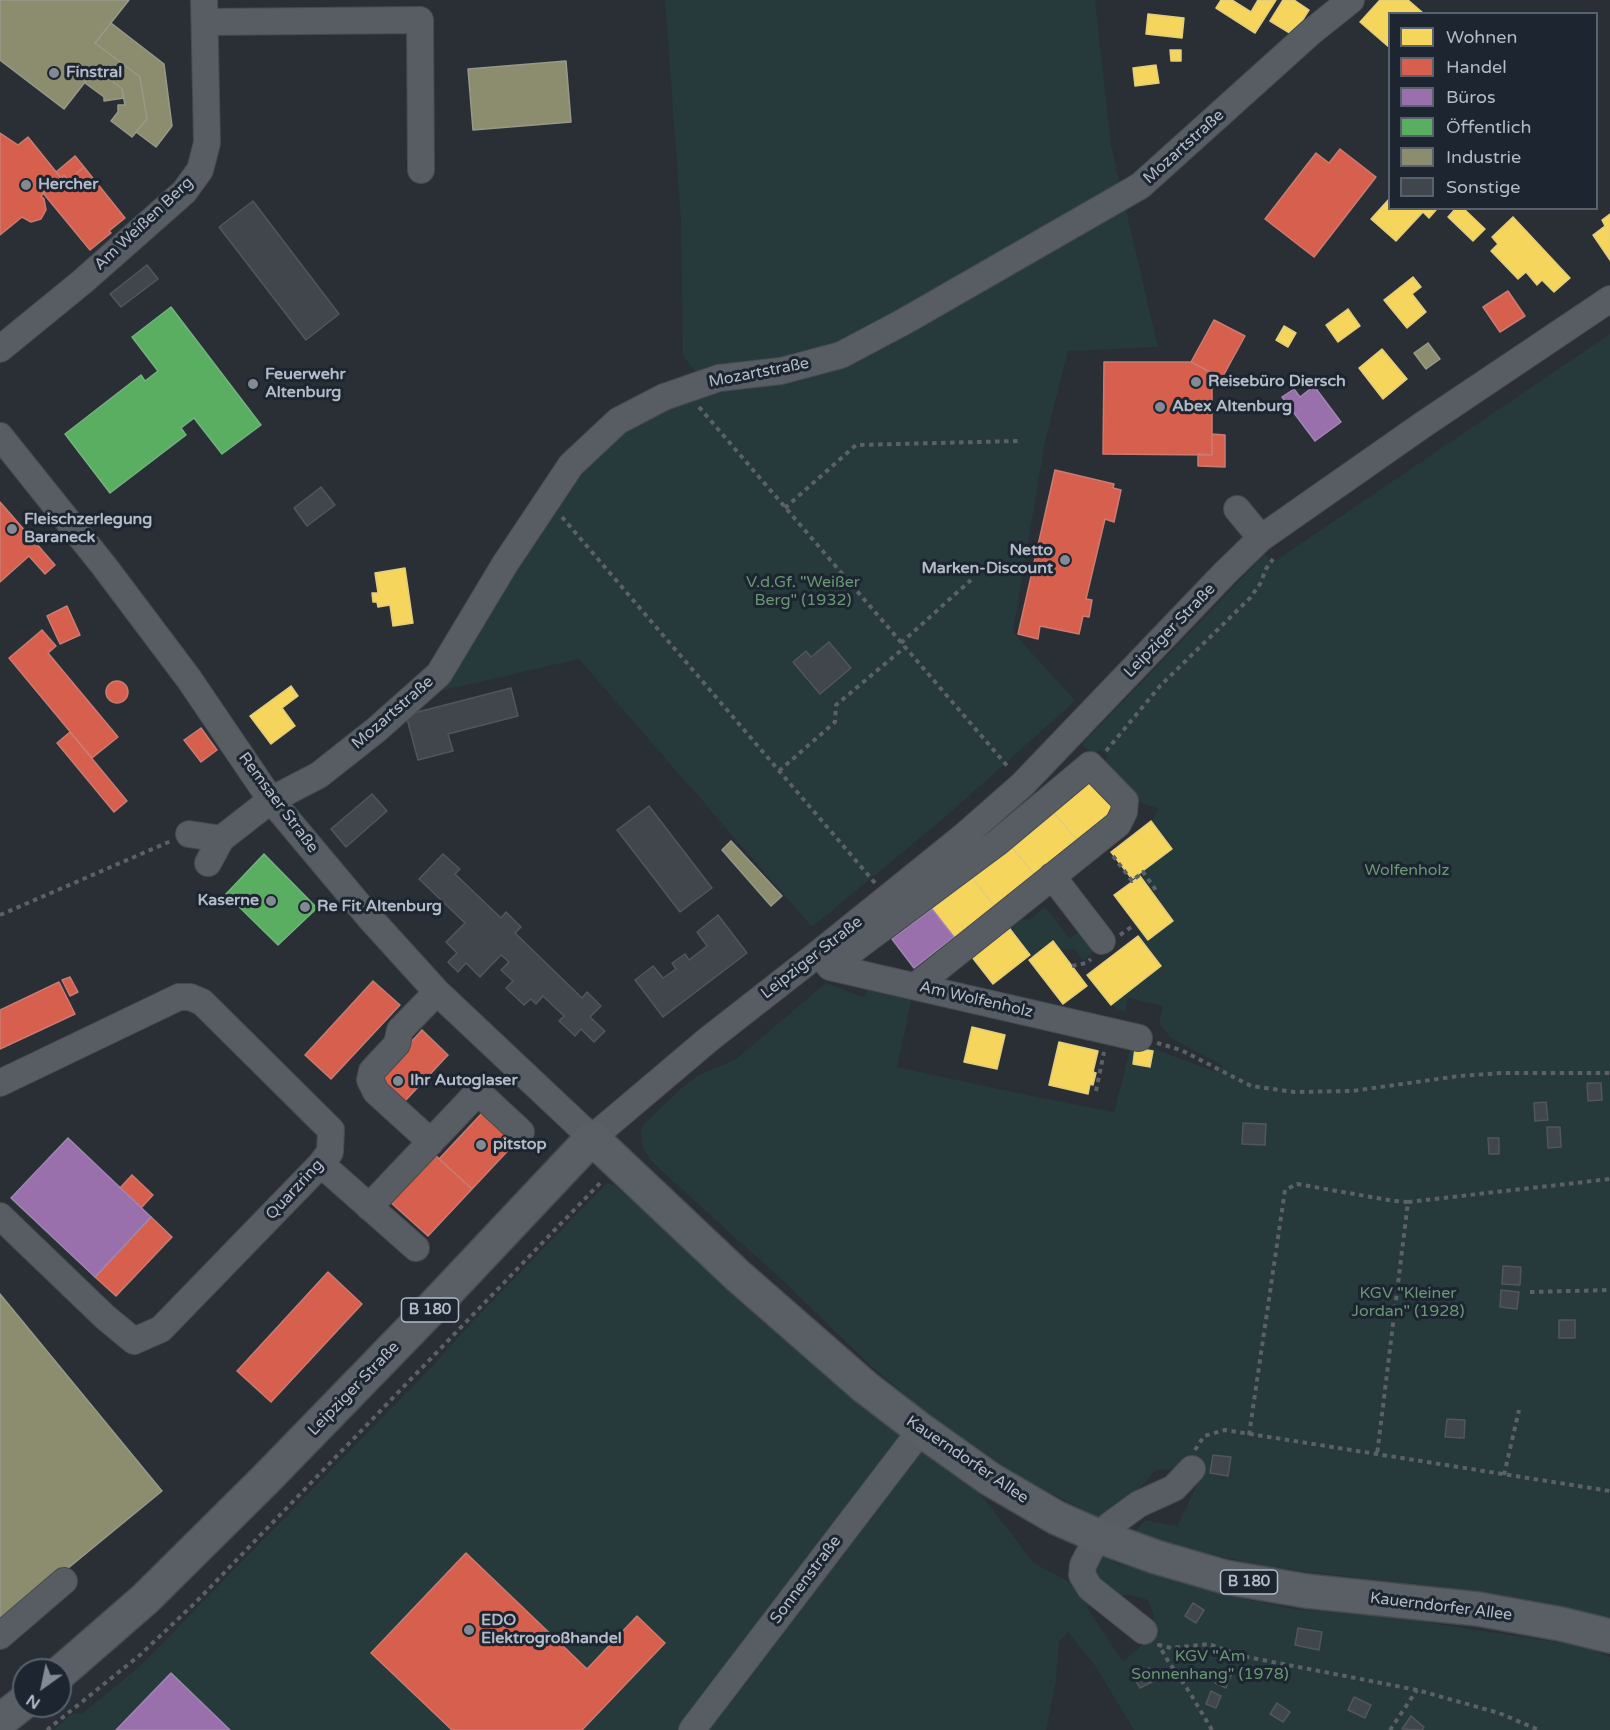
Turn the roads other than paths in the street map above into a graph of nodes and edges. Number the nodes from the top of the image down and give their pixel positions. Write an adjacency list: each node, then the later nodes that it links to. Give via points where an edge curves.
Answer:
1 (1351, 0): 10 (street, Mozartstraße, via 1140,186 905,321 841,355 781,371 719,378 664,397 618,421 571,465 439,674 319,775)
2 (420, 10): 3 (street, Am Weißen Berg); 4 (street, Am Weißen Berg)
3 (205, 11): 6 (street, Am Weißen Berg, via 207,143 200,170 184,192)
4 (421, 170)
5 (1610, 299): 9 (street, Leipziger Straße)
6 (0, 350)
7 (0, 436): 10 (street, Remsaer Straße, via 189,679)
8 (1237, 509): 9 (street)
9 (1265, 535): 16 (street, Leipziger Straße, via 1023,784 887,898)
10 (271, 800): 12 (street, Mozartstraße); 18 (street, Remsaer Straße)
11 (189, 834): 12 (street)
12 (220, 839): 13 (street)
13 (208, 863)
14 (1052, 876): 15 (street); 16 (street, Leipziger Straße, via 1118,824 1125,812 1125,801 1090,765 998,842); 17 (street, Leipziger Straße)
15 (1102, 941)
16 (825, 960): 17 (street, Am Wolfenholz); 22 (street, Leipziger Straße, via 709,1039)
17 (917, 986): 19 (street, Am Wolfenholz)
18 (437, 992): 22 (street, Remsaer Straße); 23 (street, via 400,1029 397,1044 372,1071 370,1080 376,1092)
19 (1139, 1038)
20 (0, 1083): 24 (street, Quarzring, via 179,997 190,997 202,1002 331,1130 330,1152)
21 (521, 1132): 23 (street, via 478,1092)
22 (592, 1138): 28 (main road, Kauerndorfer Allee / B 180, via 737,1275); 35 (main road, Leipziger Straße / B 180, via 266,1479 145,1599)
23 (431, 1142): 25 (street)
24 (321, 1164): 25 (street); 26 (street, Quarzring, via 161,1329 134,1341)
25 (369, 1207): 27 (street)
26 (0, 1216)
27 (416, 1248)
28 (921, 1430): 30 (main road, Kauerndorfer Allee / B 180, via 1008,1491); 38 (street, Sonnenstraße)
29 (1192, 1469): 30 (street, via 1174,1488 1139,1504)
30 (1098, 1536): 32 (street, via 1082,1575 1090,1588); 34 (main road, Kauerndorfer Allee / B 180, via 1225,1577 1306,1591 1478,1609)
31 (64, 1581): 33 (street)
32 (1144, 1631)
33 (0, 1636)
34 (1610, 1636)
35 (72, 1663)
36 (12, 1712): 37 (main road)
37 (0, 1721)
38 (692, 1730)

